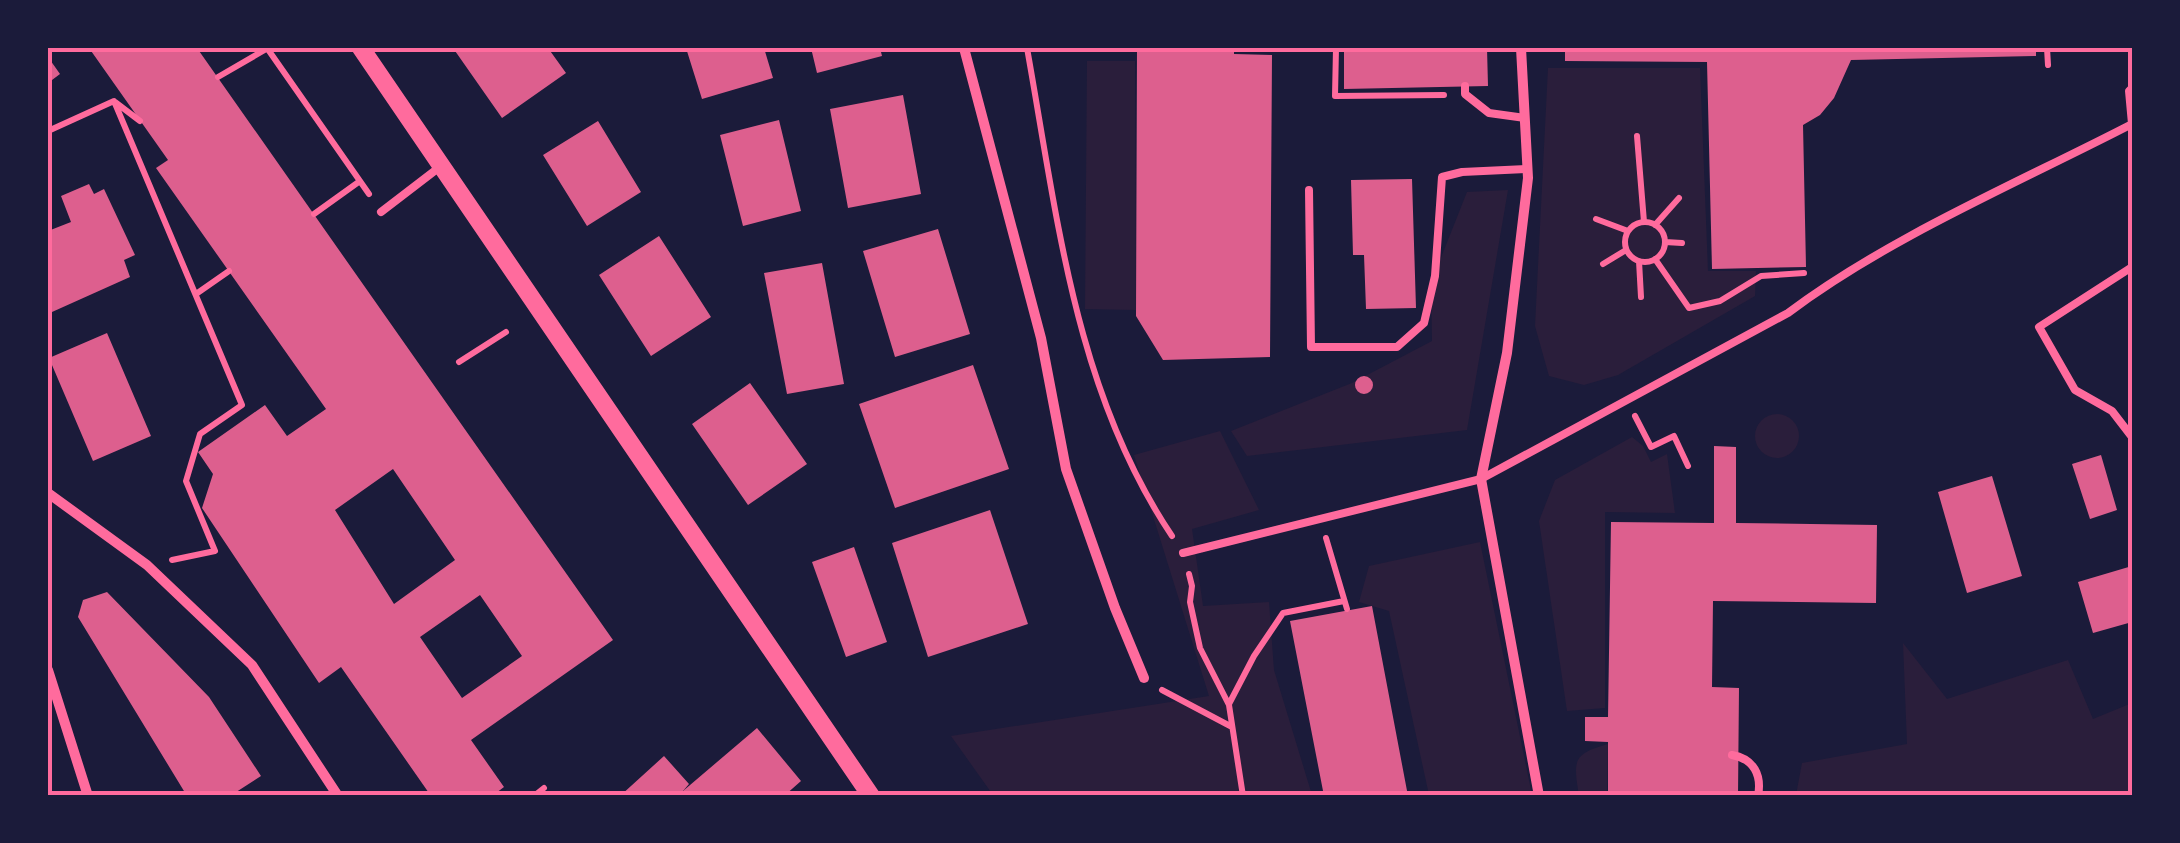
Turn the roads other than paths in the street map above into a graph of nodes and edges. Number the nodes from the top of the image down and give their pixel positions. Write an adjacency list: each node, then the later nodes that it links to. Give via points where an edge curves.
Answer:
1 (360, 48): 8 (street)
2 (964, 48): 18 (street, via 1041,338 1066,469)
3 (1520, 48): 6 (street)
4 (2132, 88): 7 (lane)
5 (1465, 90): 6 (lane, via 1488,113)
6 (1525, 118): 9 (street)
7 (2132, 124): 14 (lane, via 1826,284 1788,313)
8 (443, 166): 11 (lane); 22 (street)
9 (1527, 169): 10 (lane, via 1442,177 1424,323 1396,347 1311,347); 14 (street, via 1507,354)
10 (1309, 190)
11 (381, 212)
12 (2132, 267): 13 (lane, via 2039,327 2075,390 2112,411)
13 (2132, 438)
14 (1481, 479): 16 (lane); 23 (street)
15 (48, 493): 21 (street, via 147,565 252,665)
16 (1184, 553)
17 (48, 670): 20 (street)
18 (1144, 678)
19 (1732, 754): 24 (lane, via 1753,764 1761,782)
20 (88, 796)
21 (338, 796)
22 (871, 796)
23 (1539, 796)
24 (1758, 796)

